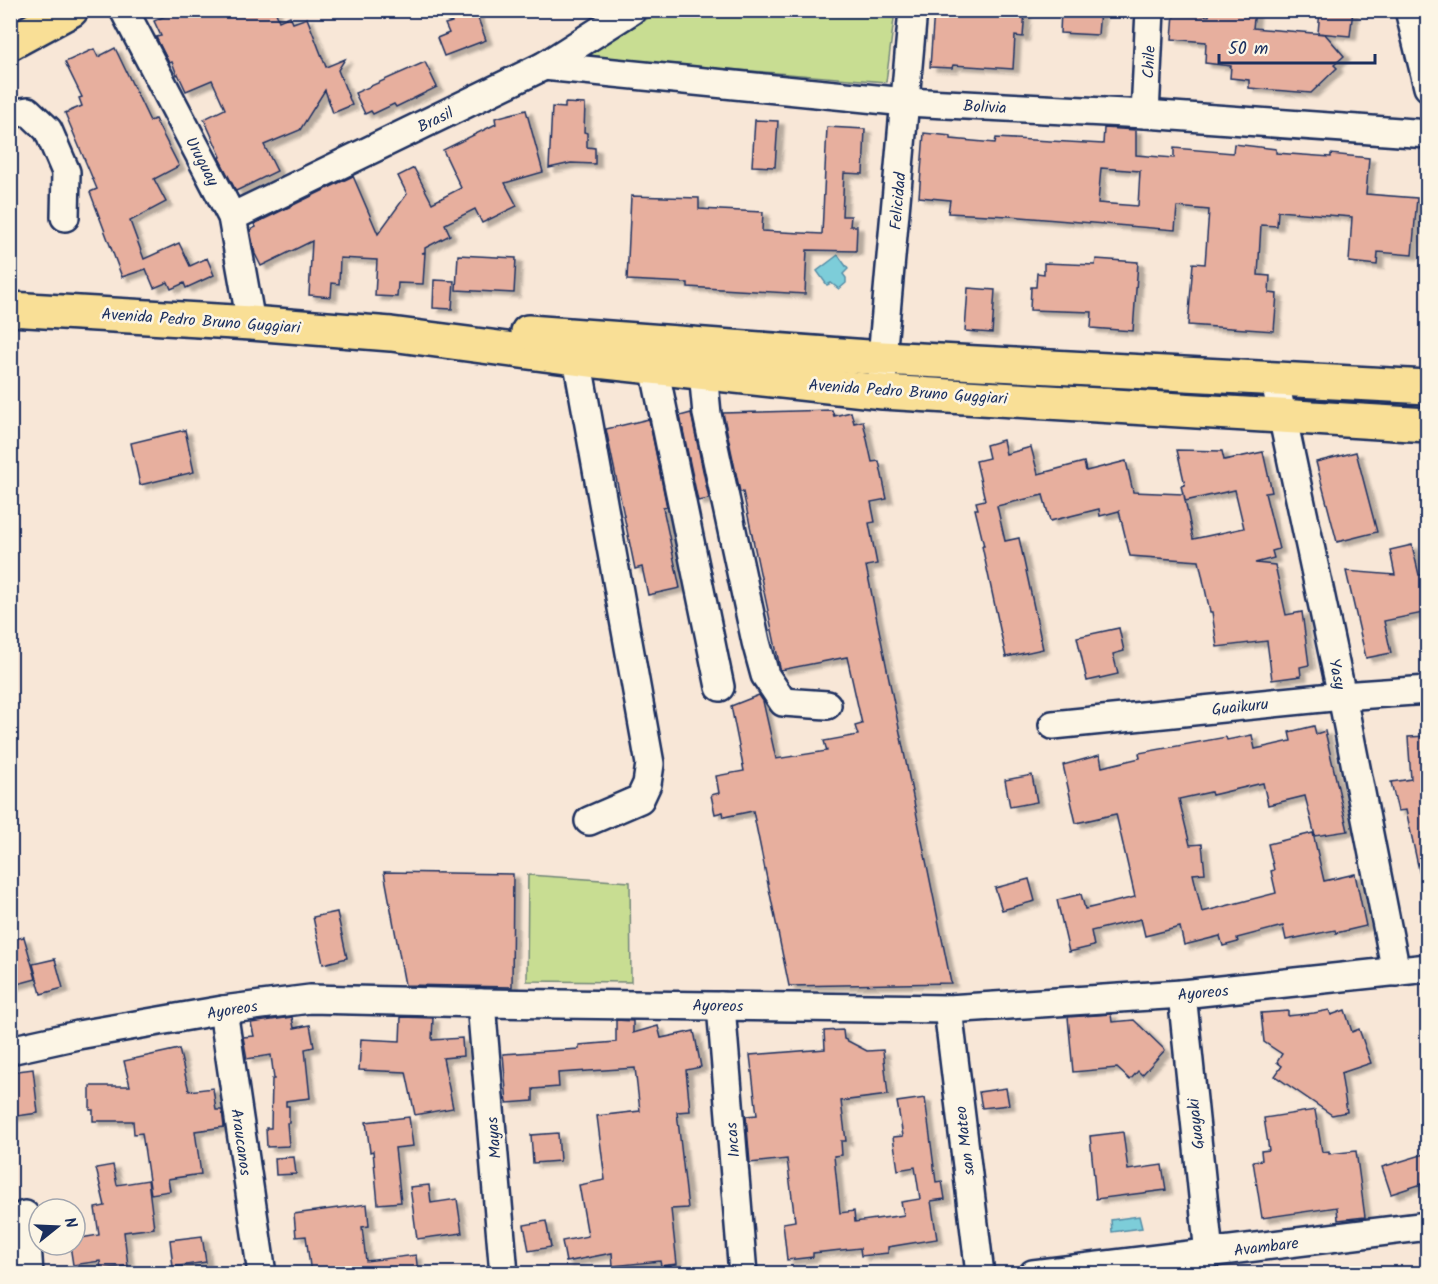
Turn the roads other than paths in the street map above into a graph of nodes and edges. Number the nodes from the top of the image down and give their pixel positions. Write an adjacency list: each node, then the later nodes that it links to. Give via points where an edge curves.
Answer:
1 (71, 10): 7 (main road)
2 (124, 10): 15 (street, Uruguay)
3 (632, 10): 8 (street, Brasil)
4 (913, 10): 10 (street, Felicidad)
5 (1150, 10): 12 (street, Chile)
6 (1409, 10): 9 (street)
7 (10, 43)
8 (544, 66): 10 (street, Bolivia); 15 (street, Brasil)
9 (1428, 87)
10 (906, 102): 12 (street, Bolivia); 20 (street, Felicidad)
11 (10, 114): 14 (street, via 28,111 48,130 66,172)
12 (1145, 114): 13 (street, Bolivia)
13 (1428, 134)
14 (65, 217)
15 (232, 217): 17 (street, Uruguay)
16 (10, 309): 17 (main road, Avenida Pedro Bruno Guggiari)
17 (251, 323): 18 (main road, Avenida Pedro Bruno Guggiari)
18 (392, 334): 19 (main road, Avenida Pedro Bruno Guggiari); 20 (main road, Avenida Pedro Bruno Guggiari, via 536,332)
19 (577, 358): 21 (main road, Avenida Pedro Bruno Guggiari); 33 (street, via 650,764 640,799)
20 (882, 358): 23 (main road, Avenida Pedro Bruno Guggiari); 25 (street, Felicidad)
21 (654, 367): 22 (main road, Avenida Pedro Bruno Guggiari); 28 (street)
22 (703, 372): 25 (main road, Avenida Pedro Bruno Guggiari); 31 (street, via 706,414 765,675 783,702)
23 (1274, 377): 24 (main road, Avenida Pedro Bruno Guggiari); 26 (street, Yasy)
24 (1428, 387)
25 (883, 392): 26 (main road, Avenida Pedro Bruno Guggiari)
26 (1281, 415): 27 (main road, Avenida Pedro Bruno Guggiari); 30 (street, Yasy)
27 (1428, 425)
28 (720, 687)
29 (1428, 690): 30 (street, Guaikuru)
30 (1342, 696): 32 (street, Guaikuru); 35 (street, Yasy)
31 (827, 705)
32 (1053, 725)
33 (589, 821)
34 (1428, 968): 35 (street, Ayoreos)
35 (1396, 972): 36 (street, Ayoreos)
36 (1182, 994): 39 (street, Ayoreos); 44 (street, Guayaki)
37 (481, 1003): 38 (street, Ayoreos); 40 (street, Ayoreos, via 310,999); 47 (street, Mayas)
38 (721, 1006): 39 (street, Ayoreos); 48 (street, Incas)
39 (948, 1009): 49 (street, san Mateo)
40 (223, 1010): 41 (street, Ayoreos); 46 (street, Araucanos)
41 (10, 1050)
42 (25, 1215): 45 (street)
43 (1428, 1226): 44 (street, Avambare)
44 (1209, 1254): 50 (street, Avambare)
45 (29, 1274)
46 (261, 1274)
47 (504, 1274)
48 (743, 1274)
49 (980, 1274)
50 (1033, 1274)

